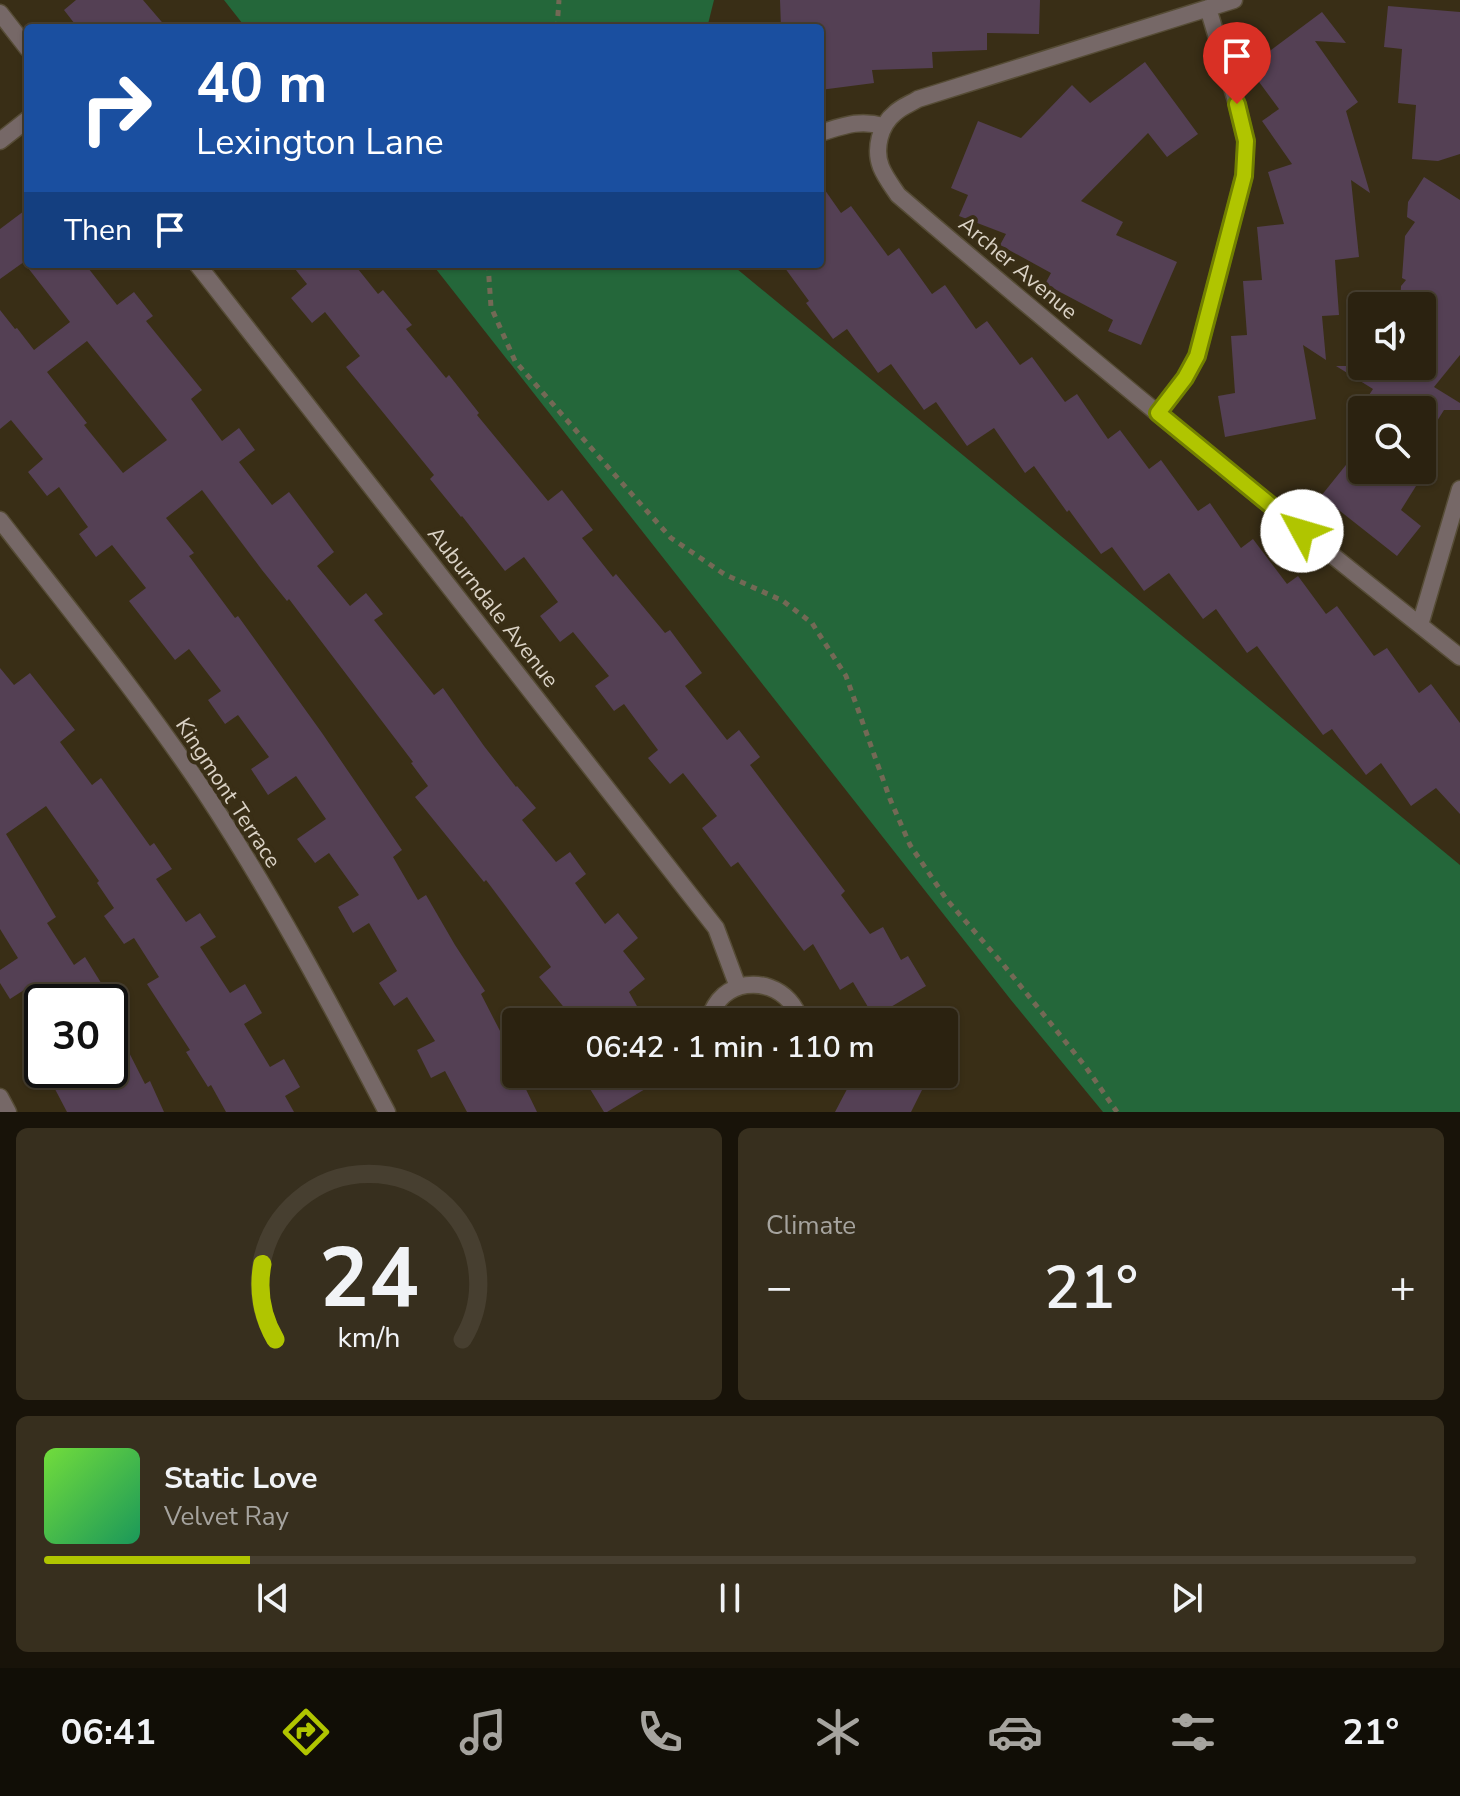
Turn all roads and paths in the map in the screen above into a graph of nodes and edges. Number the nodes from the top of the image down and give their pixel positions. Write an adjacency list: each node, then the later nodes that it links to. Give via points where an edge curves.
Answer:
1 (559, 0): 5 (path)
2 (1234, 0): 3 (street)
3 (1208, 8): 8 (street, via 918,99); 13 (street, via 1246,141 1244,176 1197,356)
4 (0, 13): 6 (street)
5 (557, 24)
6 (24, 44)
7 (24, 122): 10 (street)
8 (883, 126): 9 (street, via 867,122); 13 (street, Archer Avenue, via 879,163 898,195)
9 (824, 132)
10 (0, 141)
11 (200, 268): 18 (street, Auburndale Avenue, via 716,928)
12 (488, 268): 24 (path, via 491,307 515,361 671,538 812,623 846,676 910,845 947,900)
13 (1158, 413): 16 (street, Archer Avenue)
14 (1460, 489): 16 (street)
15 (0, 520): 23 (street, Kingmont Terrace, via 204,791 257,874)
16 (1420, 625): 17 (street, Archer Avenue)
17 (1460, 657)
18 (738, 987): 19 (street); 20 (street, via 767,986)
19 (713, 1008)
20 (795, 1008)
21 (0, 1097): 22 (street)
22 (8, 1112)
23 (387, 1112)
24 (1117, 1112)

